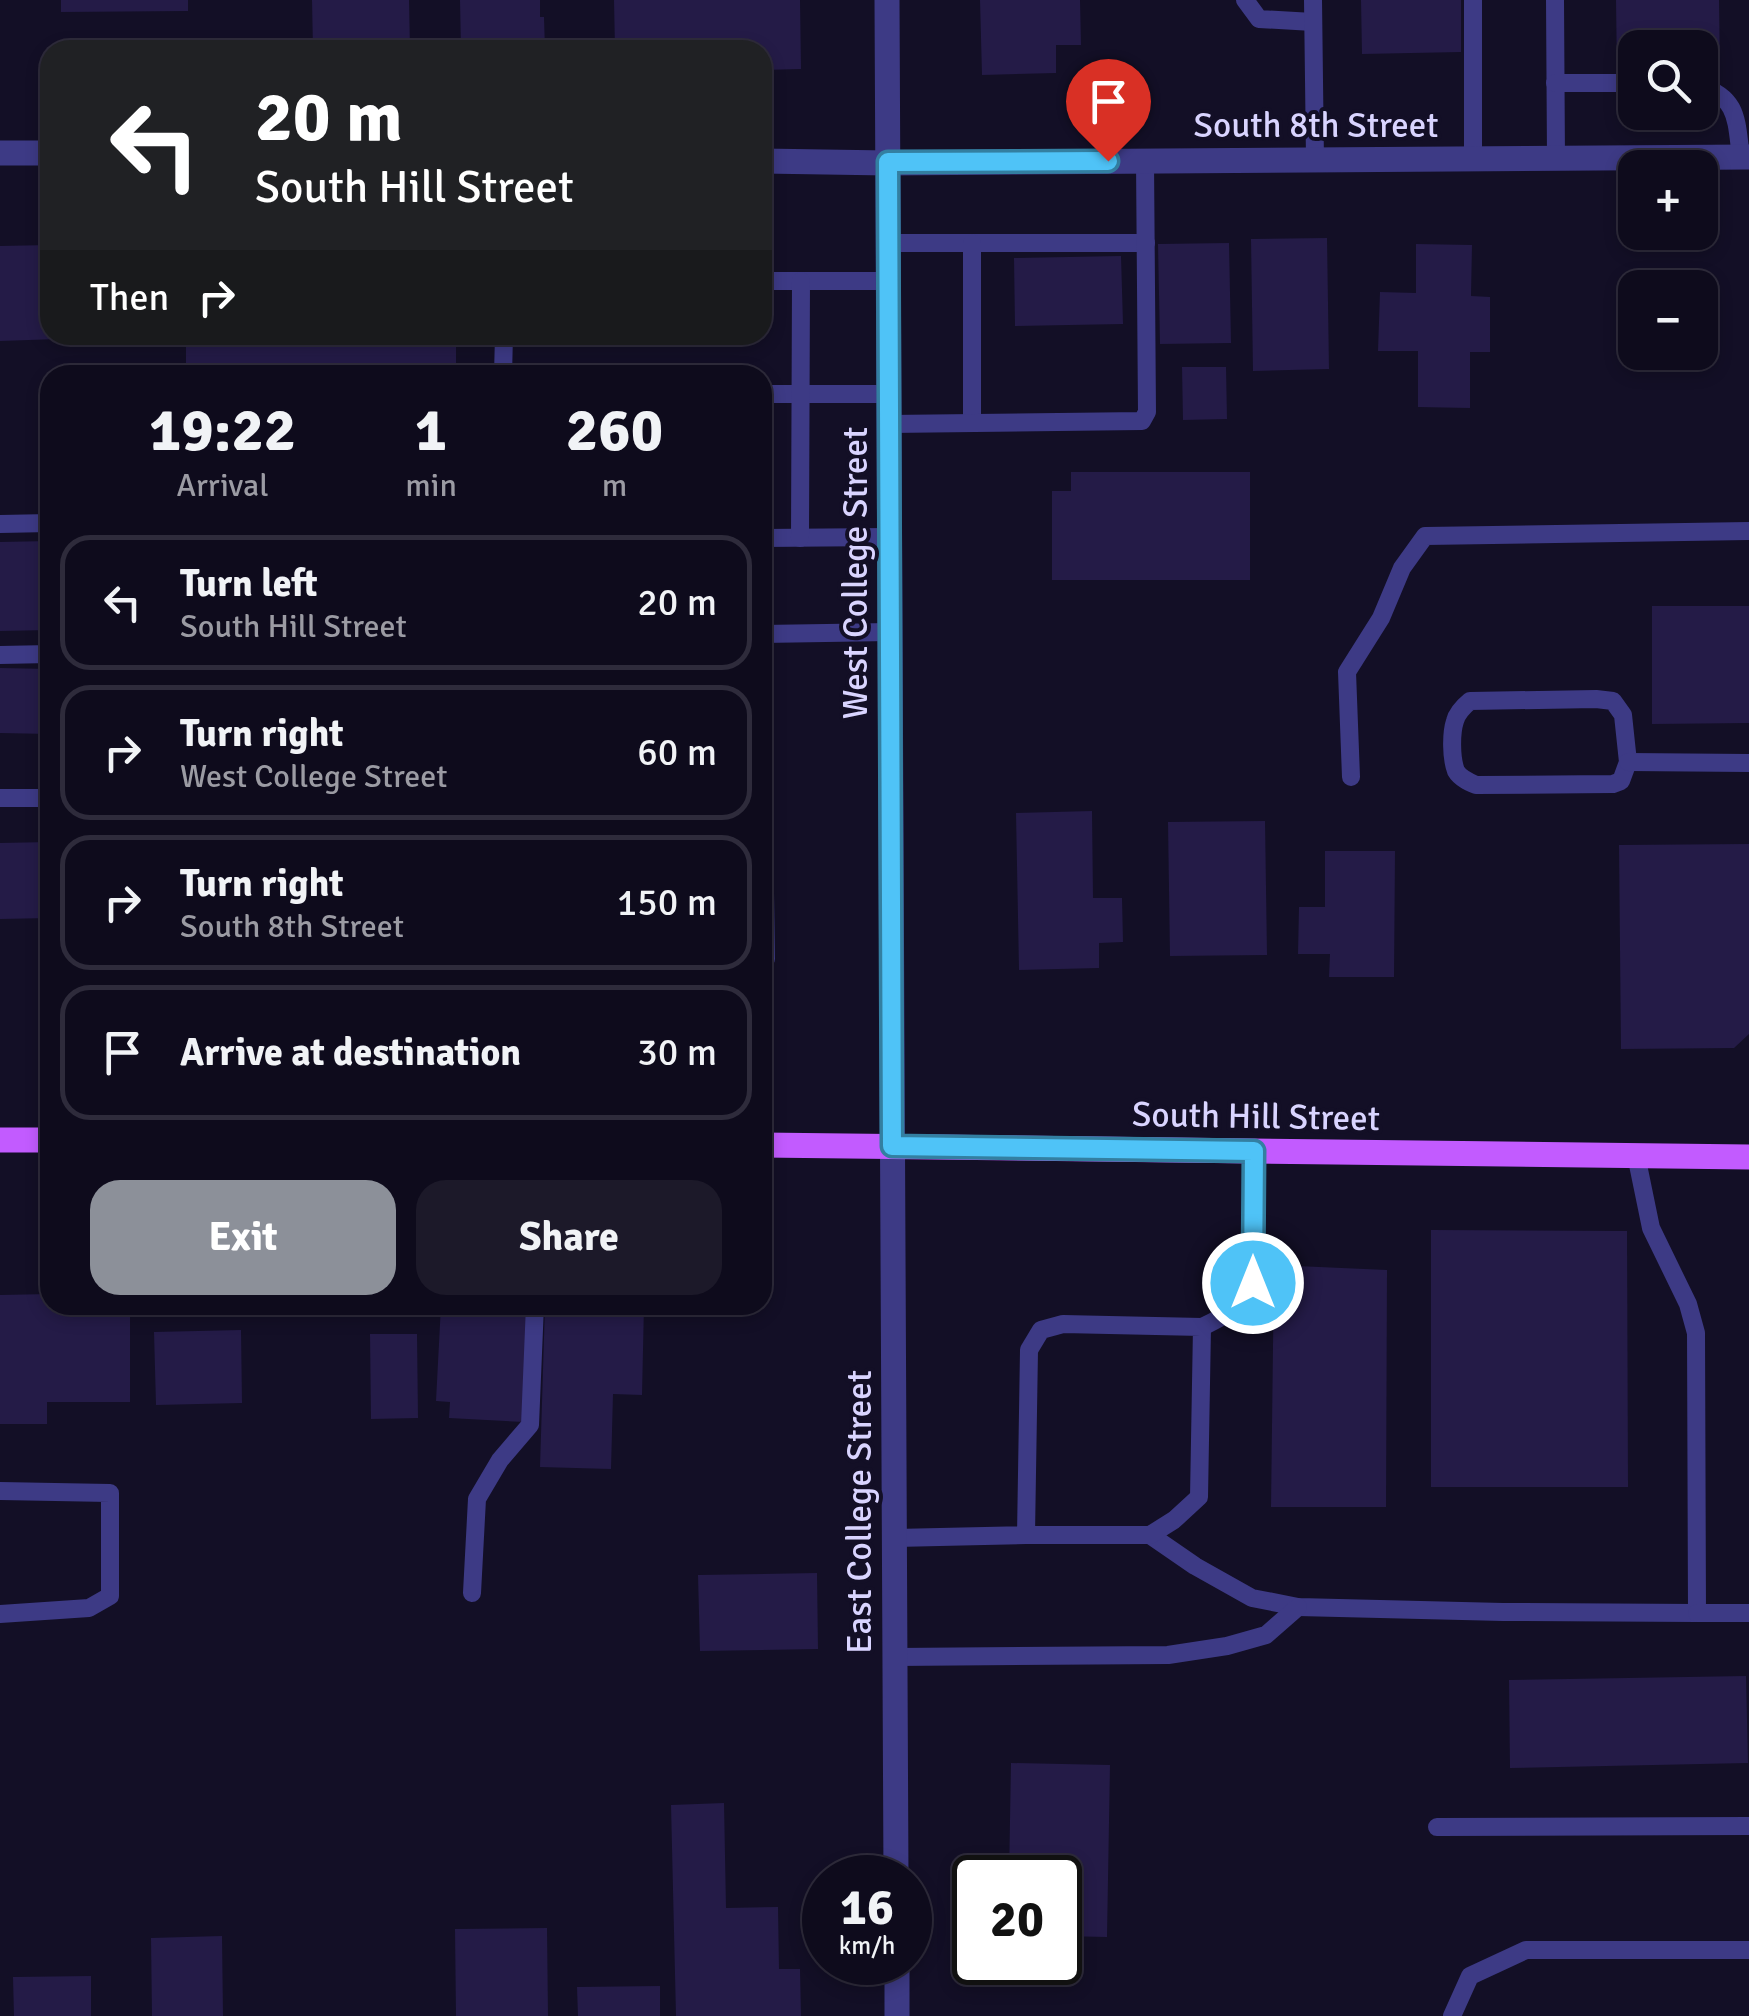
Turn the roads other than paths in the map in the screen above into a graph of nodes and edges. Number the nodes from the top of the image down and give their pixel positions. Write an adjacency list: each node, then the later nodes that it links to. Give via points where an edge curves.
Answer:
1 (887, 0): 18 (street, West College Street)
2 (1244, 0): 6 (lane, via 1259,19)
3 (1313, 0): 6 (lane)
4 (1473, 0): 14 (lane)
5 (1555, 0): 7 (lane)
6 (1314, 22): 15 (lane)
7 (1555, 83): 8 (lane); 13 (lane)
8 (1618, 83)
9 (1718, 92): 12 (lane, via 1735,111)
10 (0, 153): 11 (street)
11 (40, 154)
12 (1745, 157): 13 (street, South 8th Street)
13 (1556, 158): 14 (street, South 8th Street)
14 (1472, 159): 15 (street, South 8th Street)
15 (1315, 160): 17 (street, South 8th Street)
16 (772, 161): 18 (street, South 8th Street)
17 (1145, 161): 18 (street, South 8th Street); 21 (lane)
18 (888, 162): 19 (street, West College Street)
19 (888, 243): 20 (lane); 22 (street, West College Street)
20 (972, 243): 21 (lane); 28 (lane)
21 (1146, 243): 28 (lane, via 1142,421)
22 (889, 280): 24 (lane); 27 (street, West College Street)
23 (772, 281): 24 (lane)
24 (801, 281): 26 (lane)
25 (772, 394): 26 (lane)
26 (799, 394): 27 (lane); 35 (lane)
27 (889, 394): 29 (street, West College Street)
28 (972, 423): 29 (lane)
29 (889, 424): 33 (street, West College Street)
30 (40, 522): 31 (lane)
31 (0, 524)
32 (1749, 531): 42 (lane, via 1426,536 1348,672)
33 (890, 537): 35 (lane); 36 (street, West College Street)
34 (772, 538): 35 (lane)
35 (800, 538)
36 (890, 632): 37 (lane); 48 (street, West College Street)
37 (772, 634)
38 (40, 654): 39 (lane)
39 (0, 655)
40 (1628, 762): 40 (lane, via 1623,716 1613,701 1470,701 1455,720 1456,770 1476,785 1612,784 1621,781); 41 (lane)
41 (1749, 764)
42 (1351, 777)
43 (0, 798): 44 (lane)
44 (40, 798)
45 (0, 1140): 46 (main road)
46 (40, 1140)
47 (772, 1145): 48 (main road, South Hill Street)
48 (892, 1146): 49 (main road, South Hill Street); 57 (street, East College Street)
49 (1254, 1151): 50 (main road, South Hill Street); 53 (lane, via 1253,1283 1245,1300)
50 (1636, 1155): 51 (main road, South Hill Street); 60 (lane, via 1651,1228 1696,1332)
51 (1749, 1157)
52 (535, 1315): 58 (lane, via 530,1425 477,1499)
53 (1202, 1327): 55 (lane, via 1063,1324 1041,1330 1029,1350); 56 (lane, via 1199,1497)
54 (0, 1491): 62 (lane, via 110,1492 110,1596 89,1608)
55 (1026, 1535): 56 (lane); 57 (lane)
56 (1150, 1536): 59 (lane, via 1252,1598)
57 (895, 1538): 63 (street, East College Street)
58 (472, 1593)
59 (1298, 1607): 60 (lane); 63 (lane, via 1266,1635 1168,1656)
60 (1697, 1613): 61 (lane)
61 (1749, 1613)
62 (0, 1614)
63 (894, 1657): 66 (street, East College Street)
64 (1749, 1826): 65 (lane)
65 (1438, 1828)
66 (896, 1855)
67 (1749, 1950): 70 (lane, via 1526,1950 1470,1976)
68 (897, 1985): 69 (street)
69 (897, 2016)
70 (1452, 2016)

